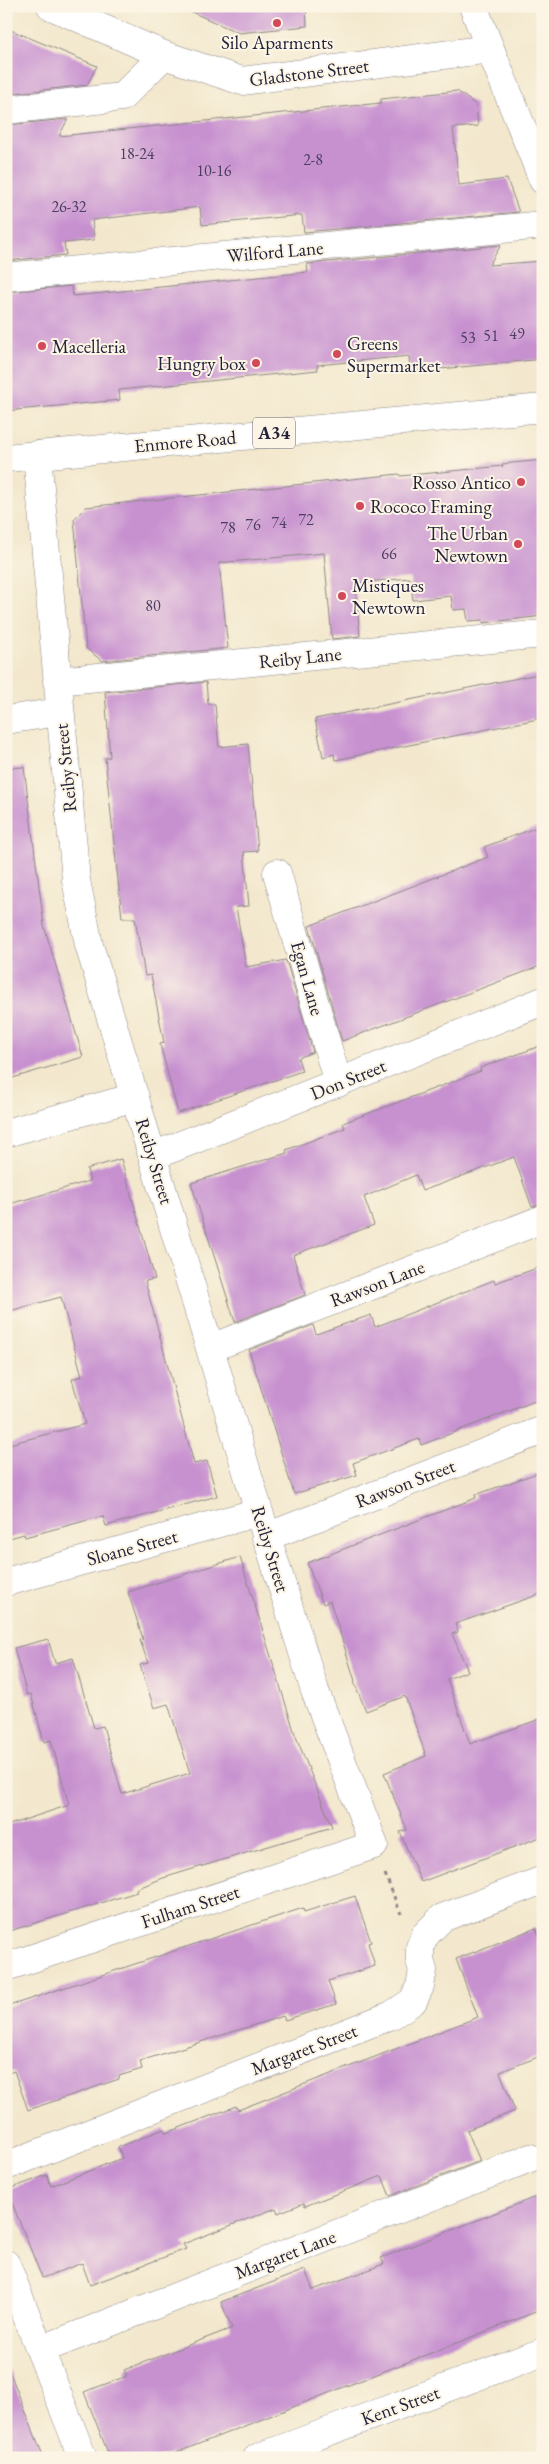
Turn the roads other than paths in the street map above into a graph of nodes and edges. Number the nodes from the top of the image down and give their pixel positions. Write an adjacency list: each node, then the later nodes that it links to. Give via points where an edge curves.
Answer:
1 (51, 6): 4 (main road, Gladstone Street)
2 (473, 6): 3 (main road)
3 (490, 49): 4 (main road, Gladstone Street, via 242,81); 6 (main road)
4 (164, 55): 5 (main road, via 122,97)
5 (6, 110)
6 (543, 180)
7 (543, 225): 8 (main road, Wilford Lane)
8 (6, 277)
9 (543, 408): 10 (main road, Enmore Road / A34)
10 (37, 455): 11 (main road, Enmore Road / A34); 13 (main road, Reiby Street)
11 (6, 458)
12 (543, 634): 13 (main road, Reiby Lane)
13 (57, 681): 14 (main road, Reiby Street)
14 (60, 712): 15 (main road); 19 (main road, Reiby Street, via 76,880 89,945)
15 (6, 720)
16 (277, 873): 18 (main road, Egan Lane)
17 (543, 1001): 18 (main road, Don Street)
18 (338, 1082): 21 (main road, Don Street)
19 (135, 1097): 20 (main road); 21 (main road, Reiby Street)
20 (6, 1133)
21 (153, 1156): 23 (main road, Reiby Street)
22 (543, 1219): 23 (main road, Rawson Lane)
23 (211, 1348): 25 (main road, Reiby Street)
24 (543, 1430): 25 (main road, Rawson Street)
25 (263, 1524): 26 (main road, Sloane Street); 27 (main road, Reiby Street, via 315,1691)
26 (6, 1582)
27 (374, 1845): 29 (main road, Fulham Street)
28 (543, 1880): 31 (main road, Margaret Street, via 442,1918 425,1934 420,1947 423,1970 420,1986 412,2001 392,2015)
29 (6, 1967)
30 (530, 2158): 33 (main road, Margaret Lane)
31 (6, 2166)
32 (6, 2264): 33 (main road)
33 (40, 2350): 36 (main road)
34 (543, 2352): 35 (main road, Kent Street)
35 (269, 2456)
36 (83, 2458)

